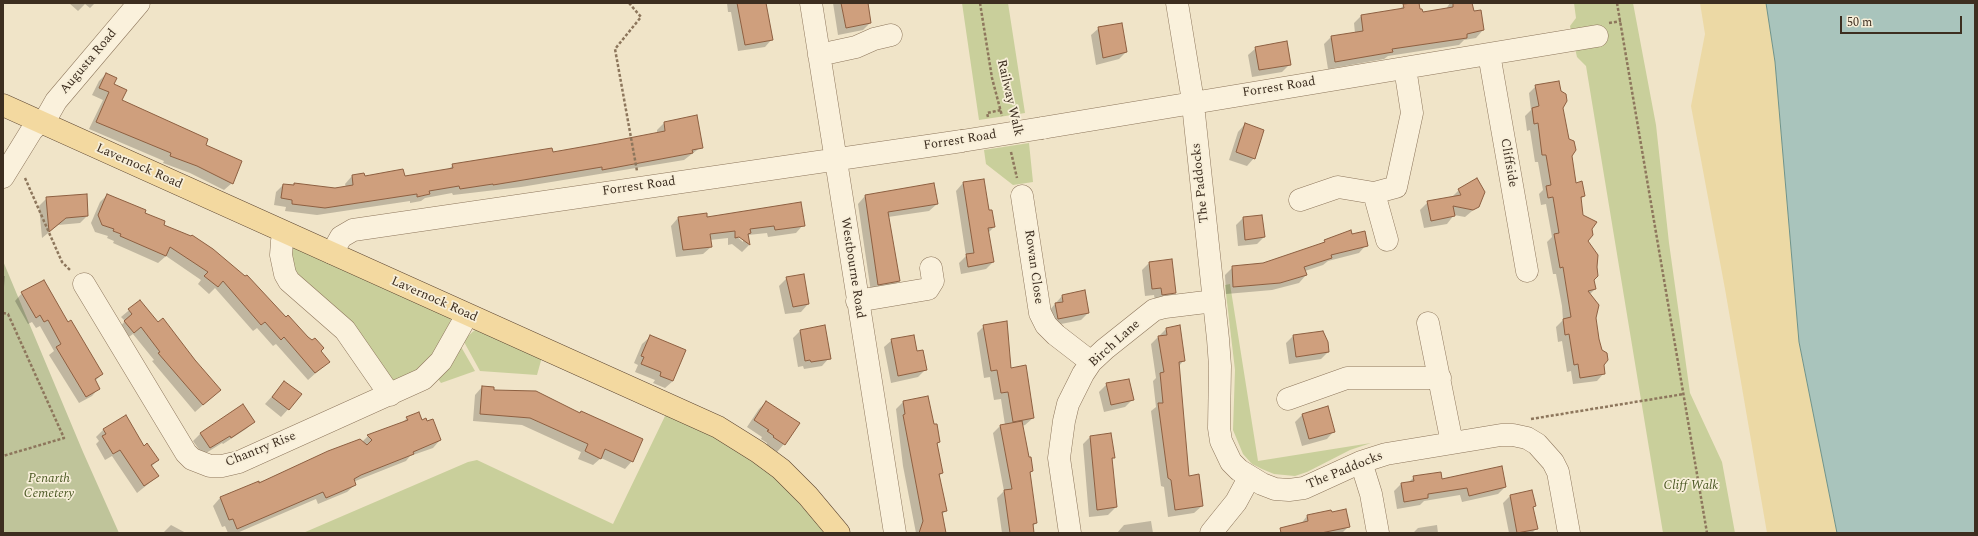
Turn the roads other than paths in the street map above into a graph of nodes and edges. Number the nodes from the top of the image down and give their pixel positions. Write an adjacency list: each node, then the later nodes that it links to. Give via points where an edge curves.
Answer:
1 (139, 3): 11 (street, Augusta Road)
2 (811, 3): 7 (street, Westbourne Road)
3 (1177, 3): 9 (street, The Paddocks)
4 (891, 35): 7 (street, via 856,47)
5 (1597, 36): 6 (street, Forrest Road)
6 (1489, 54): 8 (street, Forrest Road); 21 (street, Cliffside)
7 (819, 55): 12 (street, Westbourne Road)
8 (1405, 68): 9 (street, Forrest Road); 14 (street, via 1412,113 1396,187)
9 (1192, 104): 12 (street, Forrest Road, bridge); 24 (street, The Paddocks)
10 (3, 105): 11 (main road, Lavernock Road)
11 (41, 122): 13 (street, Augusta Road, via 32,130); 17 (main road, Lavernock Road)
12 (835, 159): 19 (street, Forrest Road, via 353,230 341,237); 23 (street, Westbourne Road)
13 (3, 177)
14 (1374, 193): 16 (street, via 1338,187); 18 (street)
15 (1022, 196): 27 (street, Rowan Close, via 1040,314 1056,335)
16 (1300, 200)
17 (286, 233): 19 (main road, Lavernock Road); 29 (street, via 282,241 281,255 289,281 345,330)
18 (1387, 240)
19 (332, 253): 25 (main road, Lavernock Road)
20 (931, 268): 23 (street, via 933,282 928,289)
21 (1527, 271)
22 (84, 284): 29 (street, Chantry Rise, via 186,453 200,463 222,466 239,462)
23 (857, 301): 35 (street, Westbourne Road)
24 (1214, 301): 27 (street, Birch Lane, via 1154,310); 33 (street, The Paddocks, via 1220,366 1218,414 1221,441 1231,462)
25 (467, 315): 29 (street, Chantry Rise, via 445,356 433,370 423,379); 34 (main road, Lavernock Road, via 734,436 786,475 808,496)
26 (1428, 323): 28 (street)
27 (1092, 362): 36 (street, Birch Lane, via 1068,404 1060,441 1060,470)
28 (1440, 378): 30 (street, via 1347,378); 31 (street)
29 (390, 395)
30 (1288, 399)
31 (1452, 443): 32 (street, The Paddocks, via 1386,454); 39 (street, The Paddocks, via 1501,434 1528,438 1537,444 1558,472)
32 (1361, 462): 33 (street, The Paddocks, via 1304,488 1275,489); 38 (street)
33 (1249, 478): 37 (street, via 1236,502)
34 (839, 533)
35 (895, 533)
36 (1070, 533)
37 (1211, 533)
38 (1378, 533)
39 (1569, 533)

